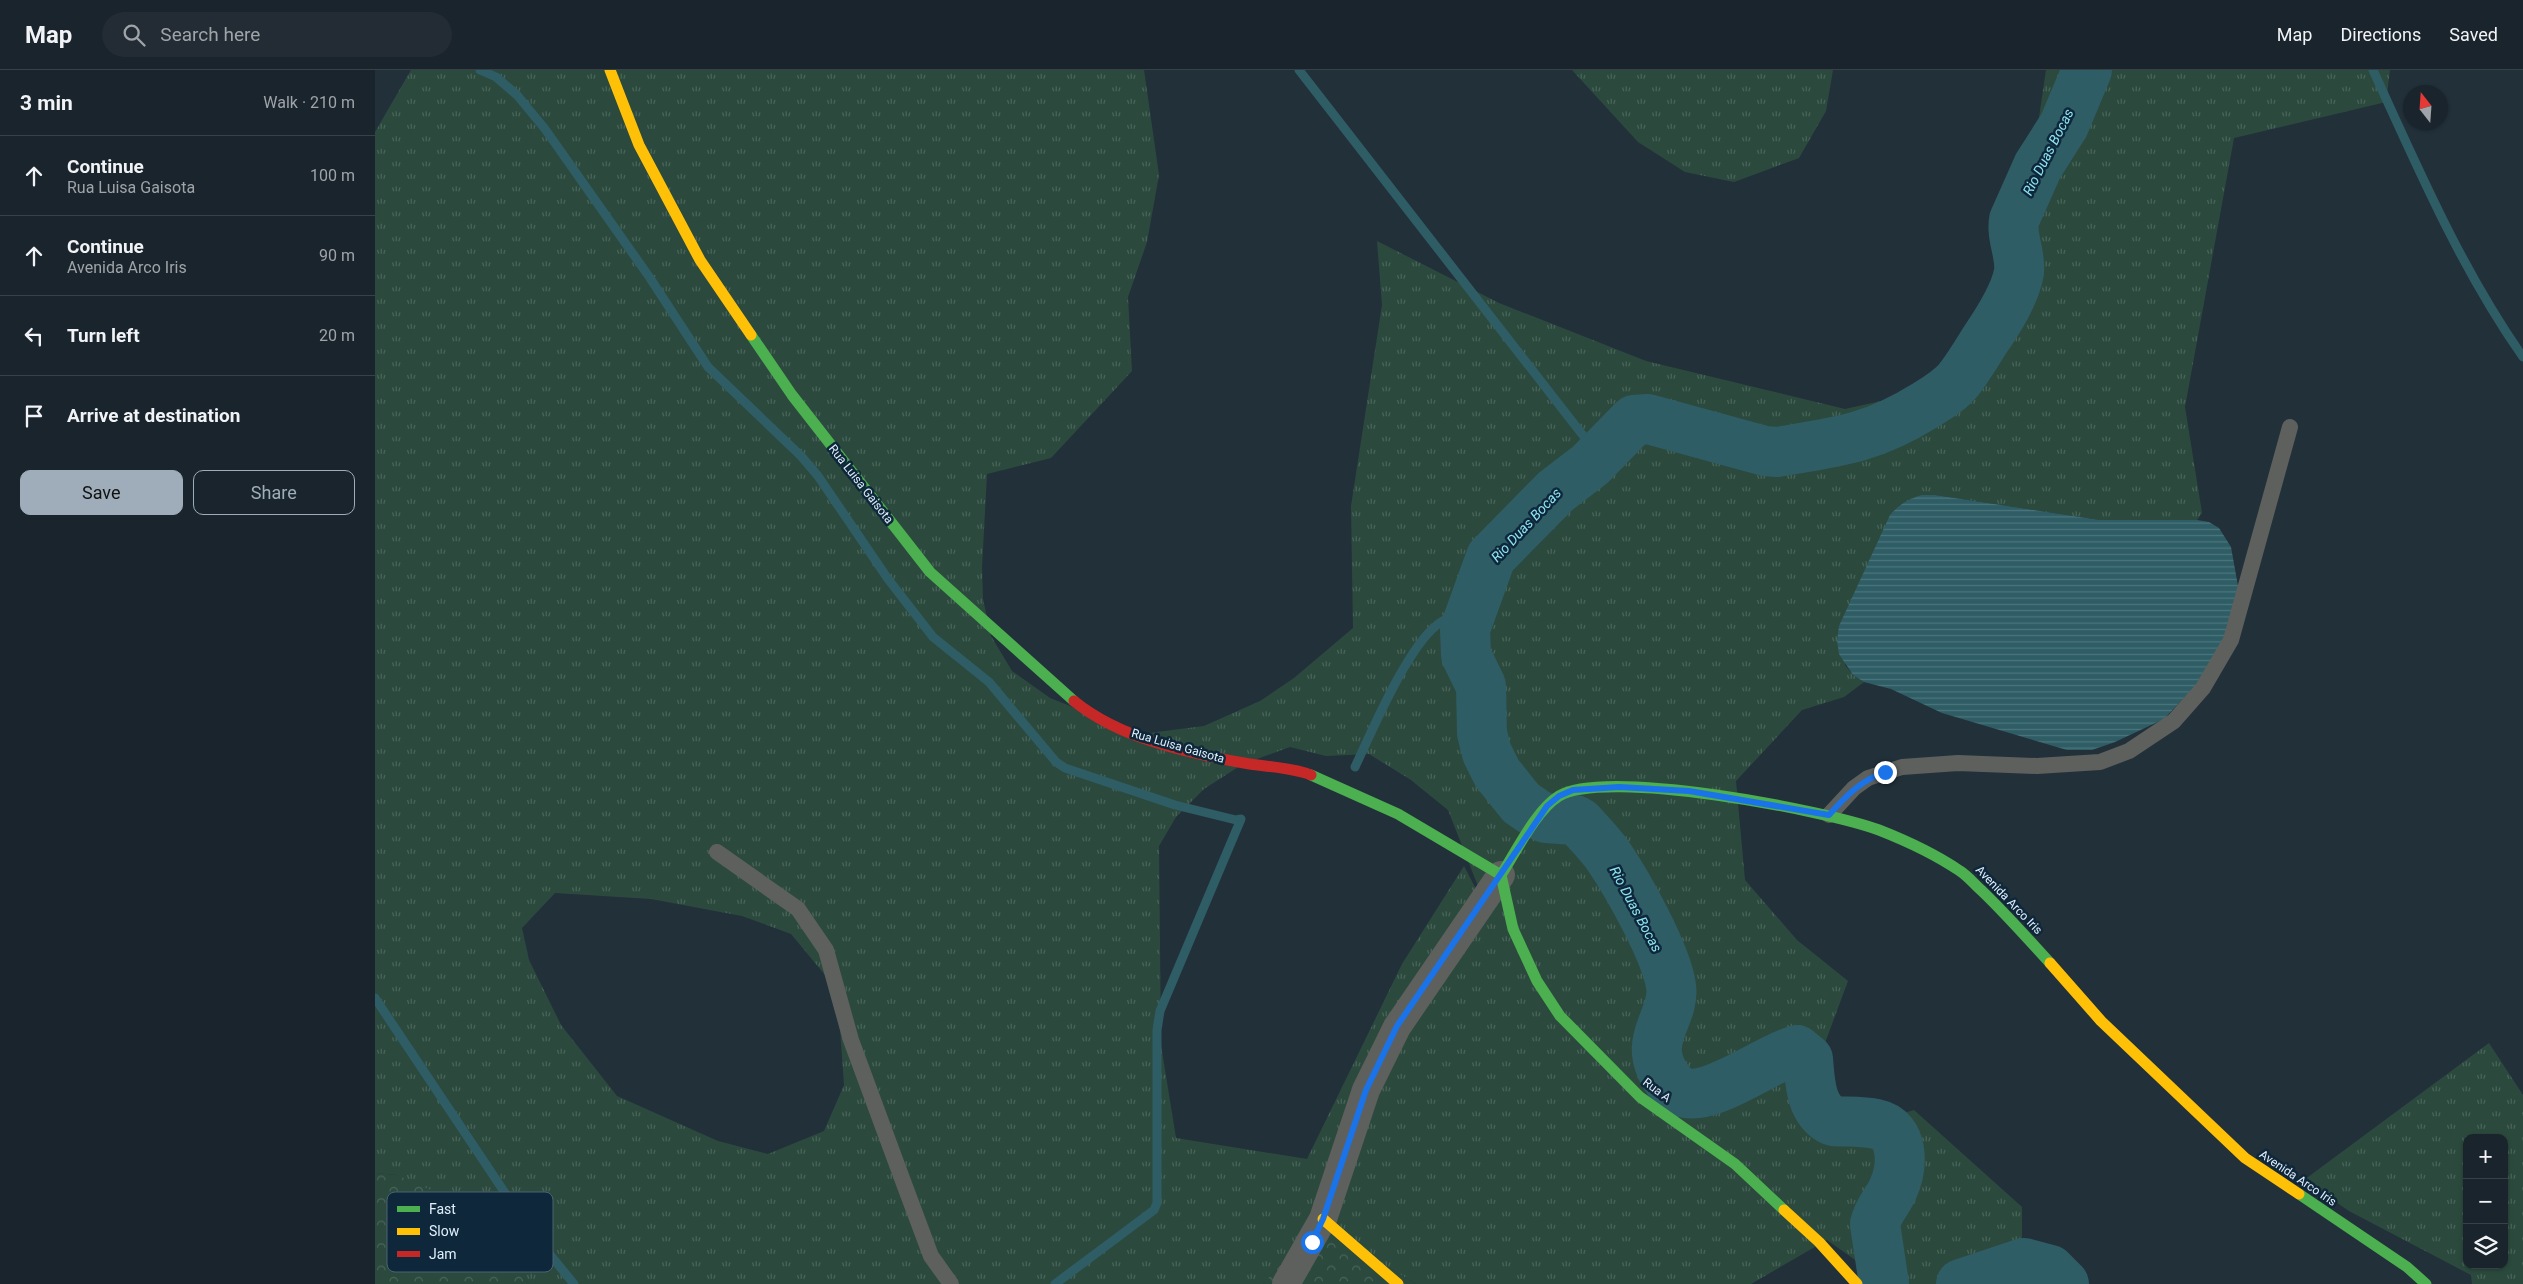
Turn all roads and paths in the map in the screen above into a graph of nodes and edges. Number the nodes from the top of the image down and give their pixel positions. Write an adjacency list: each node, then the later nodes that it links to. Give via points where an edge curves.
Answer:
1 (610, 70): 5 (street, Rua Luisa Gaisota, via 639,145 700,260 792,395 930,572 1050,682 1087,712 1137,737 1233,761 1307,774 1397,814)
2 (2290, 427): 3 (lane, via 2231,640 2203,688 2174,721 2129,751 2100,762 2037,766 1958,763 1902,767 1869,778)
3 (1829, 815): 5 (street, Avenida Arco Iris, via 1689,791 1619,787 1573,790 1547,806); 11 (street, Avenida Arco Iris, via 1921,848 1962,872 1999,907 2101,1021 2245,1158 2407,1267)
4 (717, 852): 7 (lane, via 798,909 826,950 851,1040 931,1256)
5 (1501, 875): 6 (street, via 1397,1026 1366,1090); 10 (street, Rua A, via 1513,929 1537,981 1560,1016 1641,1097 1735,1164 1819,1242)
6 (1323, 1219): 8 (street); 9 (street)
7 (951, 1284)
8 (1286, 1284)
9 (1399, 1284)
10 (1857, 1284)
11 (2426, 1284)

